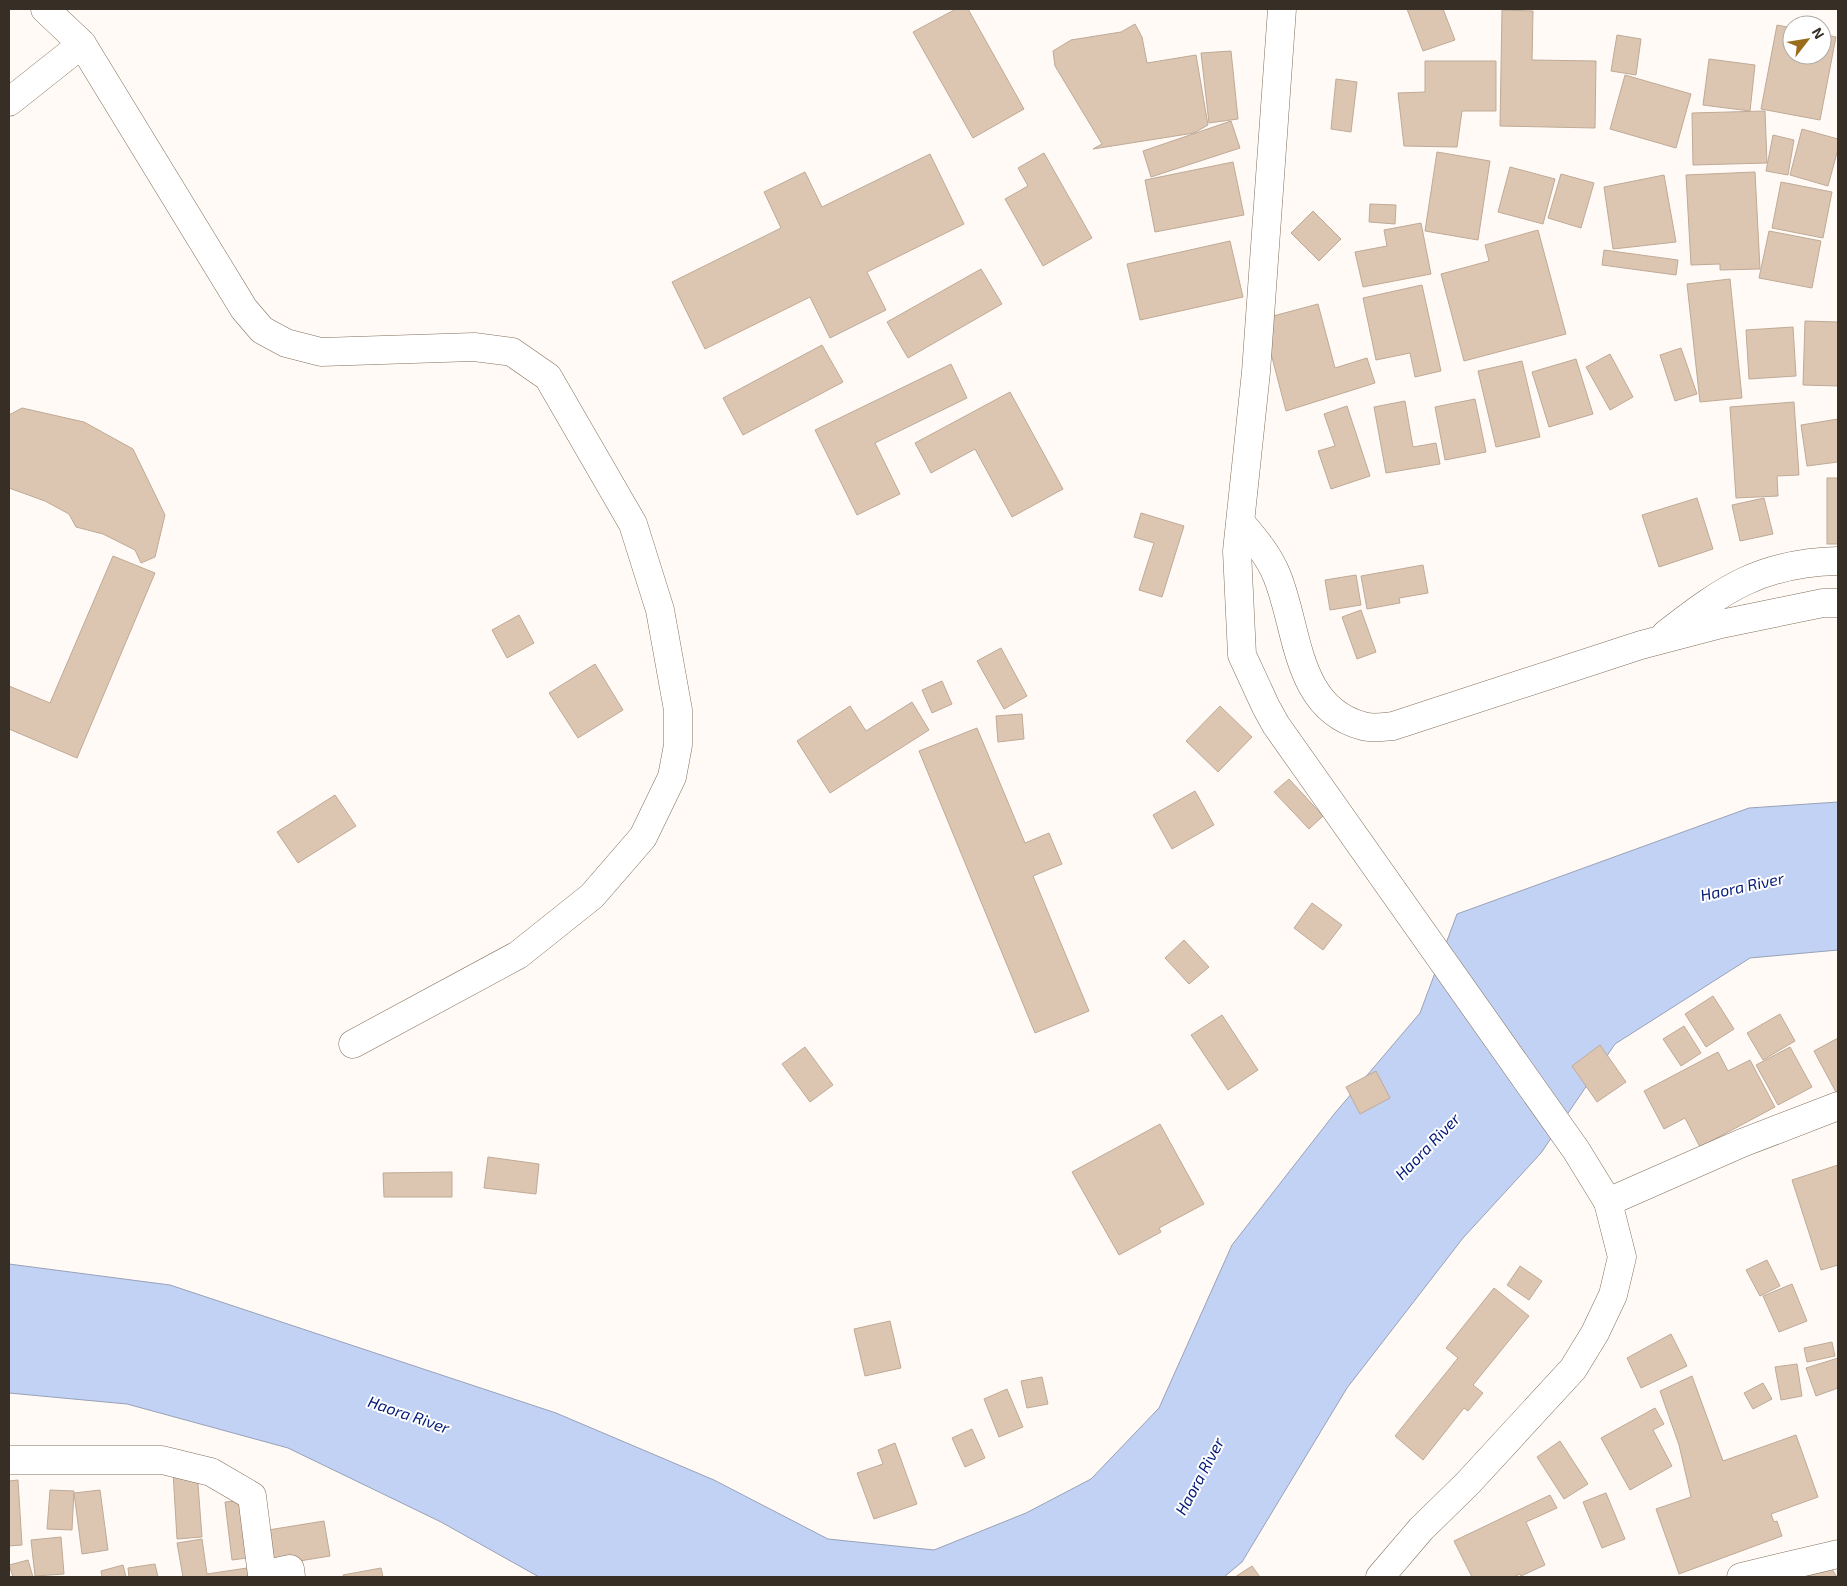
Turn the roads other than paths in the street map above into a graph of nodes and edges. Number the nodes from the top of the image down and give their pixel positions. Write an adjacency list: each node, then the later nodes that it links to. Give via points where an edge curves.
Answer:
1 (45, 9): 3 (street)
2 (1282, 9): 5 (street, via 1256,372)
3 (82, 44): 4 (street); 9 (street, via 244,309 262,330 286,343 321,352 474,347 512,352 548,377 633,524 660,610 678,710 678,745 672,777 642,837 592,896 518,955)
4 (9, 102)
5 (1241, 524): 8 (street, via 1259,544 1277,576 1304,669 1315,694 1337,715 1364,727 1393,726); 11 (street, via 1237,551 1242,654 1266,707 1576,1150)
6 (1838, 561): 8 (street, via 1777,568 1738,583 1704,604)
7 (1838, 603): 8 (street, via 1767,614)
8 (1657, 641)
9 (353, 1044)
10 (1838, 1106): 11 (street, via 1742,1143)
11 (1608, 1202): 15 (street, via 1622,1257 1613,1295 1595,1333 1573,1369 1421,1529)
12 (9, 1460): 14 (street, via 162,1460 211,1472 252,1496 262,1575 290,1569)
13 (1838, 1554): 16 (street)
14 (291, 1577)
15 (1382, 1577)
16 (1741, 1577)

